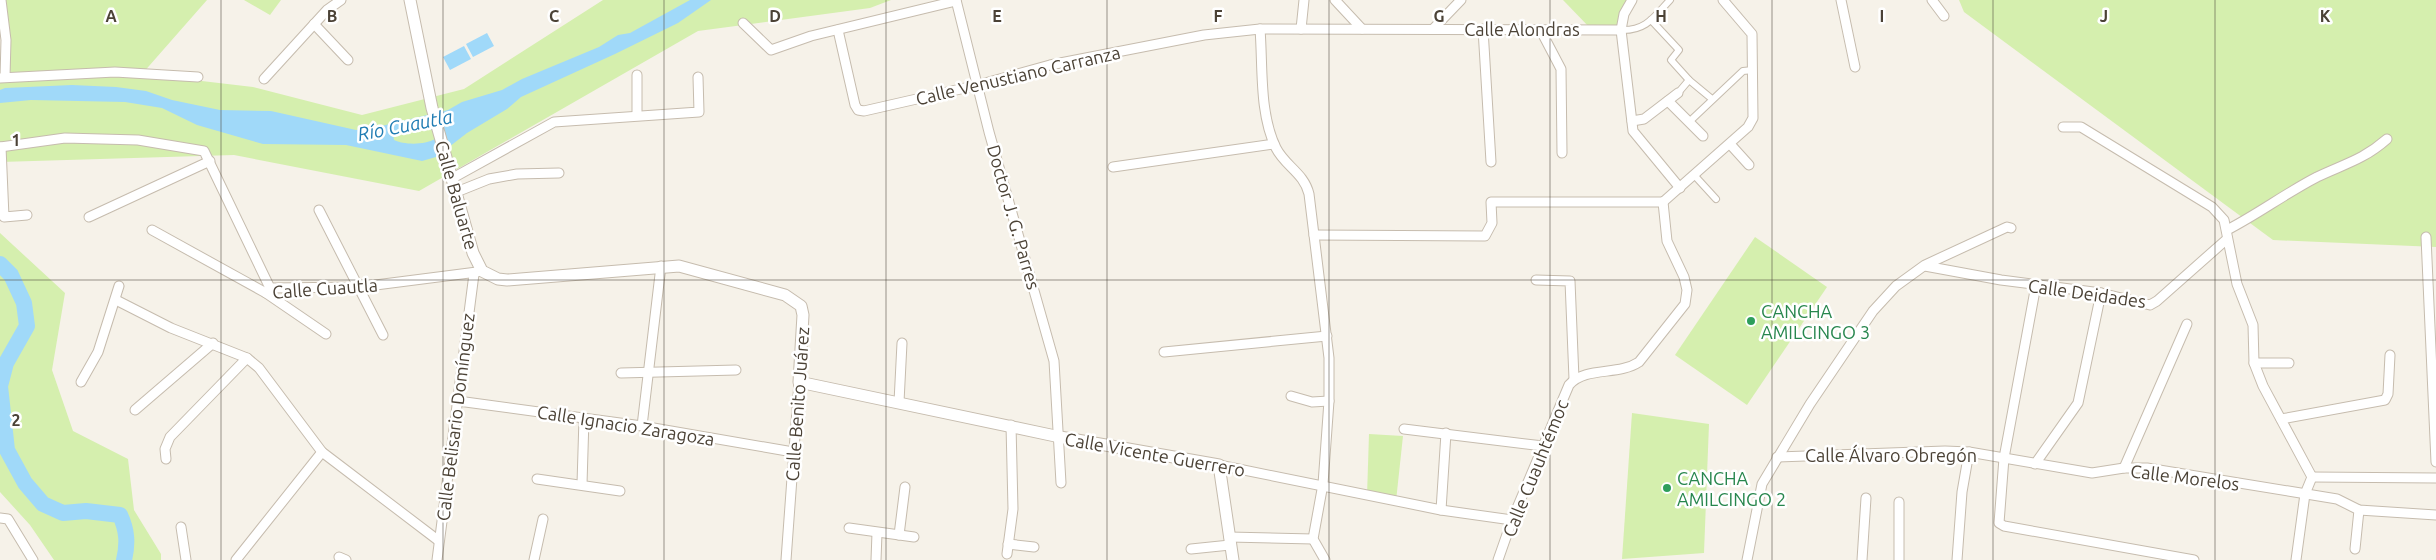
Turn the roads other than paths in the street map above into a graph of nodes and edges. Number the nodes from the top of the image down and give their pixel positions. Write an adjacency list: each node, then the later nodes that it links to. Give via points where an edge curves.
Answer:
1 (1, 0): 29 (street, via 6,40)
2 (341, 0): 16 (street)
3 (410, 0): 54 (street, Calle Baluarte, via 432,108)
4 (956, 0): 23 (street); 34 (street, Doctor J. G. Parres)
5 (1304, 0): 19 (street)
6 (1334, 0): 20 (street)
7 (1461, 0): 18 (street)
8 (1632, 0): 24 (street, via 1624,14)
9 (1670, 0): 14 (street)
10 (1723, 0): 27 (street, via 1752,34)
11 (1841, 0): 26 (street)
12 (1932, 0): 13 (street)
13 (1944, 16)
14 (1651, 20): 24 (street, via 1635,30); 33 (street, via 1679,50 1671,60)
15 (743, 23): 23 (street, via 771,50)
16 (314, 24): 25 (street); 32 (street)
17 (1260, 28): 19 (street, Calle Alondras); 34 (street, Calle Venustiano Carranza, via 1204,35 1050,65); 44 (street, via 1266,112)
18 (1434, 28): 20 (street, Calle Alondras); 21 (street, Calle Alondras)
19 (1301, 29): 20 (street, Calle Alondras)
20 (1362, 29)
21 (1483, 29): 22 (street, Calle Alondras); 49 (street)
22 (1540, 29): 24 (street, Calle Alondras); 47 (street, via 1561,69)
23 (838, 30): 34 (street, Calle Venustiano Carranza, via 858,110)
24 (1621, 30): 39 (street)
25 (348, 60)
26 (1855, 66)
27 (1753, 70): 36 (street, via 1743,71); 45 (street, via 1753,118)
28 (637, 75): 38 (street)
29 (3, 77): 30 (street, via 115,72)
30 (198, 77)
31 (698, 77): 38 (street, via 699,112)
32 (264, 78)
33 (1689, 80): 35 (street); 36 (street)
34 (978, 85): 105 (street, Doctor J. G. Parres, via 1054,361)
35 (1678, 93): 37 (street)
36 (1712, 99): 40 (street)
37 (1668, 101): 39 (street, via 1644,119); 40 (street)
38 (637, 115): 54 (street, via 554,122)
39 (1632, 121): 55 (street, via 1633,131)
40 (1689, 122): 42 (street)
41 (2063, 127): 64 (street, via 2081,128 2212,207 2224,220)
42 (1703, 136)
43 (2387, 139): 64 (street, Calle Deidades, via 2372,152 2316,178)
44 (1274, 144): 51 (street); 65 (street, via 1281,158 1307,183)
45 (1730, 144): 50 (street); 53 (street)
46 (1, 147): 48 (street, via 65,138 128,139 195,148 204,151); 60 (street, via 4,217)
47 (1562, 153)
48 (210, 161): 61 (street); 74 (street)
49 (1491, 162)
50 (1749, 165)
51 (1113, 166)
52 (559, 173): 56 (street, via 517,174 489,179)
53 (1695, 176): 55 (street); 57 (street)
54 (451, 179): 56 (street, Calle Baluarte)
55 (1680, 188): 58 (street)
56 (454, 192): 69 (street, Calle Baluarte)
57 (1716, 198)
58 (1664, 202): 65 (street, via 1491,202 1492,223 1485,236); 91 (street, via 1667,241 1684,277 1687,290 1685,304 1644,355 1629,368)
59 (319, 210): 73 (street)
60 (28, 215)
61 (89, 217)
62 (2011, 228): 68 (street, via 2007,227)
63 (152, 230): 74 (street, Calle Cuautla)
64 (2227, 234): 75 (street, Calle Deidades, via 2157,301 2150,304); 86 (street, via 2238,284 2253,325)
65 (1314, 235): 80 (street)
66 (2426, 237): 113 (street)
67 (661, 266): 69 (street, Calle Benito Juárez, via 507,280); 89 (street); 93 (street, Calle Benito Juárez, via 679,266 794,300 801,306 803,315)
68 (1925, 266): 71 (street, Calle Deidades); 110 (street, via 1896,286 1874,311)
69 (478, 272): 73 (street, Calle Cuautla); 95 (street, Calle Belisario Domínguez)
70 (1536, 280): 91 (street, via 1570,281)
71 (2036, 285): 75 (street, Calle Deidades); 111 (street)
72 (119, 286): 76 (street)
73 (360, 287): 74 (street, Calle Cuautla); 79 (street)
74 (268, 291): 78 (street)
75 (2101, 293): 114 (street, via 2078,403)
76 (116, 300): 81 (street, via 171,328); 92 (street, via 98,352)
77 (2187, 324): 116 (street)
78 (326, 334)
79 (383, 335)
80 (1327, 336): 83 (street); 96 (street)
81 (213, 343): 85 (street); 98 (street)
82 (902, 343): 97 (street)
83 (1164, 352)
84 (2390, 355): 100 (street, via 2385,400)
85 (247, 358): 107 (street, via 264,375); 112 (street, via 170,437 165,449)
86 (2254, 363): 87 (street); 100 (street)
87 (2289, 363)
88 (736, 370): 89 (street)
89 (648, 372): 90 (street); 102 (street)
90 (621, 373)
91 (1574, 378): 106 (street, Calle Cuauhtémoc)
92 (81, 382)
93 (799, 382): 97 (street, Calle Vicente Guerrero); 108 (street, Calle Benito Juárez)
94 (1291, 396): 96 (street, via 1312,402)
95 (458, 401): 99 (street, Calle Ignacio Zaragoza); 140 (street, Calle Belisario Domínguez)
96 (1329, 401): 122 (street)
97 (899, 402): 101 (street, Calle Vicente Guerrero)
98 (135, 410)
99 (584, 418): 102 (street, Calle Ignacio Zaragoza); 121 (street)
100 (2281, 419): 117 (street)
101 (1011, 425): 105 (street, Calle Vicente Guerrero); 142 (street, via 1012,509)
102 (642, 426): 108 (street, Calle Ignacio Zaragoza)
103 (1404, 429): 104 (street)
104 (1446, 433): 106 (street); 128 (street)
105 (1060, 436): 115 (street, Calle Vicente Guerrero); 120 (street, Doctor J. G. Parres)
106 (1543, 446): 133 (street, Calle Cuauhtémoc)
107 (322, 452): 140 (street); 149 (street)
108 (793, 452): 152 (street, Calle Benito Juárez)
109 (1969, 452): 110 (street, Calle Álvaro Obregón); 111 (street, Calle Álvaro Obregón); 160 (street, via 1962,492)
110 (1777, 457): 157 (street, via 1762,484)
111 (2004, 458): 114 (street, Calle Álvaro Obregón); 161 (street, via 1998,519 2004,526)
112 (166, 460)
113 (2436, 462)
114 (2035, 464): 116 (street, Calle Morelos, via 2092,473)
115 (1219, 465): 122 (street, Calle Vicente Guerrero); 141 (street)
116 (2124, 468): 125 (street, Calle Morelos, via 2147,468)
117 (2312, 477): 118 (street); 125 (street)
118 (2436, 478)
119 (537, 479): 121 (street)
120 (1061, 483)
121 (582, 484): 124 (street)
122 (1322, 484): 128 (street, Calle Vicente Guerrero); 139 (street)
123 (905, 487): 137 (street)
124 (620, 491)
125 (2304, 494): 129 (street, Calle Morelos, via 2337,499); 162 (street)
126 (1866, 498): 158 (street)
127 (1899, 502): 159 (street)
128 (1441, 510): 133 (street, Calle Vicente Guerrero)
129 (2359, 510): 130 (street); 145 (street)
130 (2436, 515)
131 (0, 518): 147 (street, via 8,519 13,525)
132 (543, 519): 151 (street)
133 (1512, 520): 156 (street, Calle Cuauhtémoc)
134 (180, 527): 148 (street)
135 (849, 528): 136 (street)
136 (878, 532): 137 (street); 153 (street)
137 (899, 535): 138 (street)
138 (914, 537)
139 (1313, 539): 141 (street); 155 (street)
140 (439, 541): 150 (street, Calle Belisario Domínguez)
141 (1230, 541): 144 (street); 154 (street)
142 (1008, 544): 143 (street); 146 (street)
143 (1034, 547)
144 (1191, 549)
145 (2355, 549)
146 (1007, 554)
147 (33, 560)
148 (186, 560)
149 (236, 560)
150 (437, 560)
151 (534, 560)
152 (786, 560)
153 (876, 560)
154 (1233, 560)
155 (1325, 560)
156 (1498, 560)
157 (1747, 560)
158 (1862, 560)
159 (1899, 560)
160 (1957, 560)
161 (2194, 560)
162 (2296, 560)

